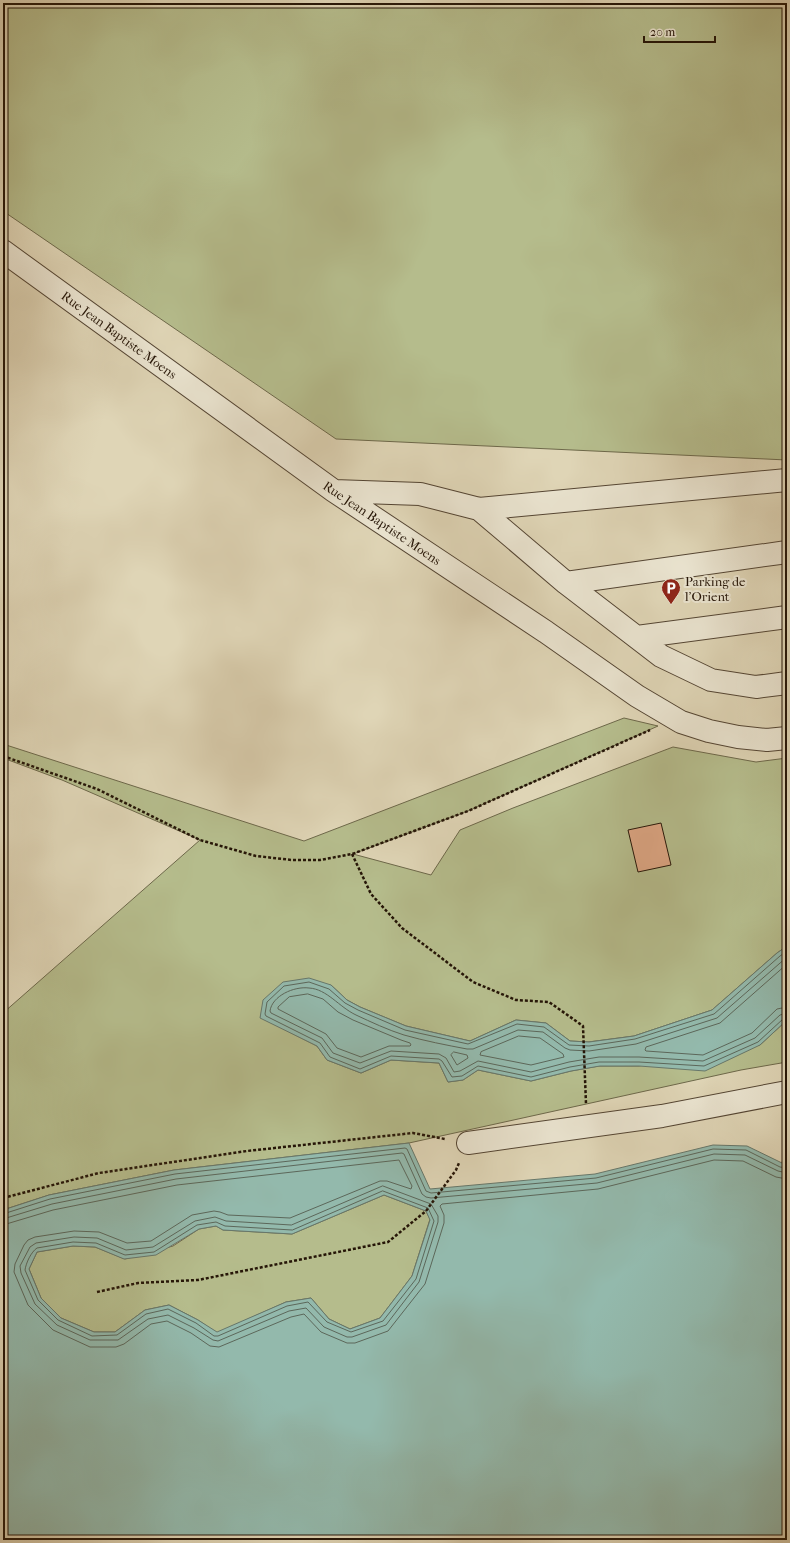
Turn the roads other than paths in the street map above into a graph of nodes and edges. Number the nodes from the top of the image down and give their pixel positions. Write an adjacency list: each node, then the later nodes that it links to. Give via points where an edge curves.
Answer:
1 (3, 251): 3 (street, Rue Jean Baptiste Moens)
2 (787, 480): 4 (street)
3 (334, 492): 4 (street, via 420,494); 10 (street, Rue Jean Baptiste Moens, via 546,632 637,696 681,722 738,738)
4 (479, 510): 6 (street)
5 (787, 552): 6 (street)
6 (566, 583): 8 (street)
7 (787, 617): 8 (street)
8 (637, 638): 9 (street, via 662,656 711,680 756,687)
9 (787, 683)
10 (787, 738)
11 (787, 1092): 12 (street, via 662,1116)
12 (468, 1143)

